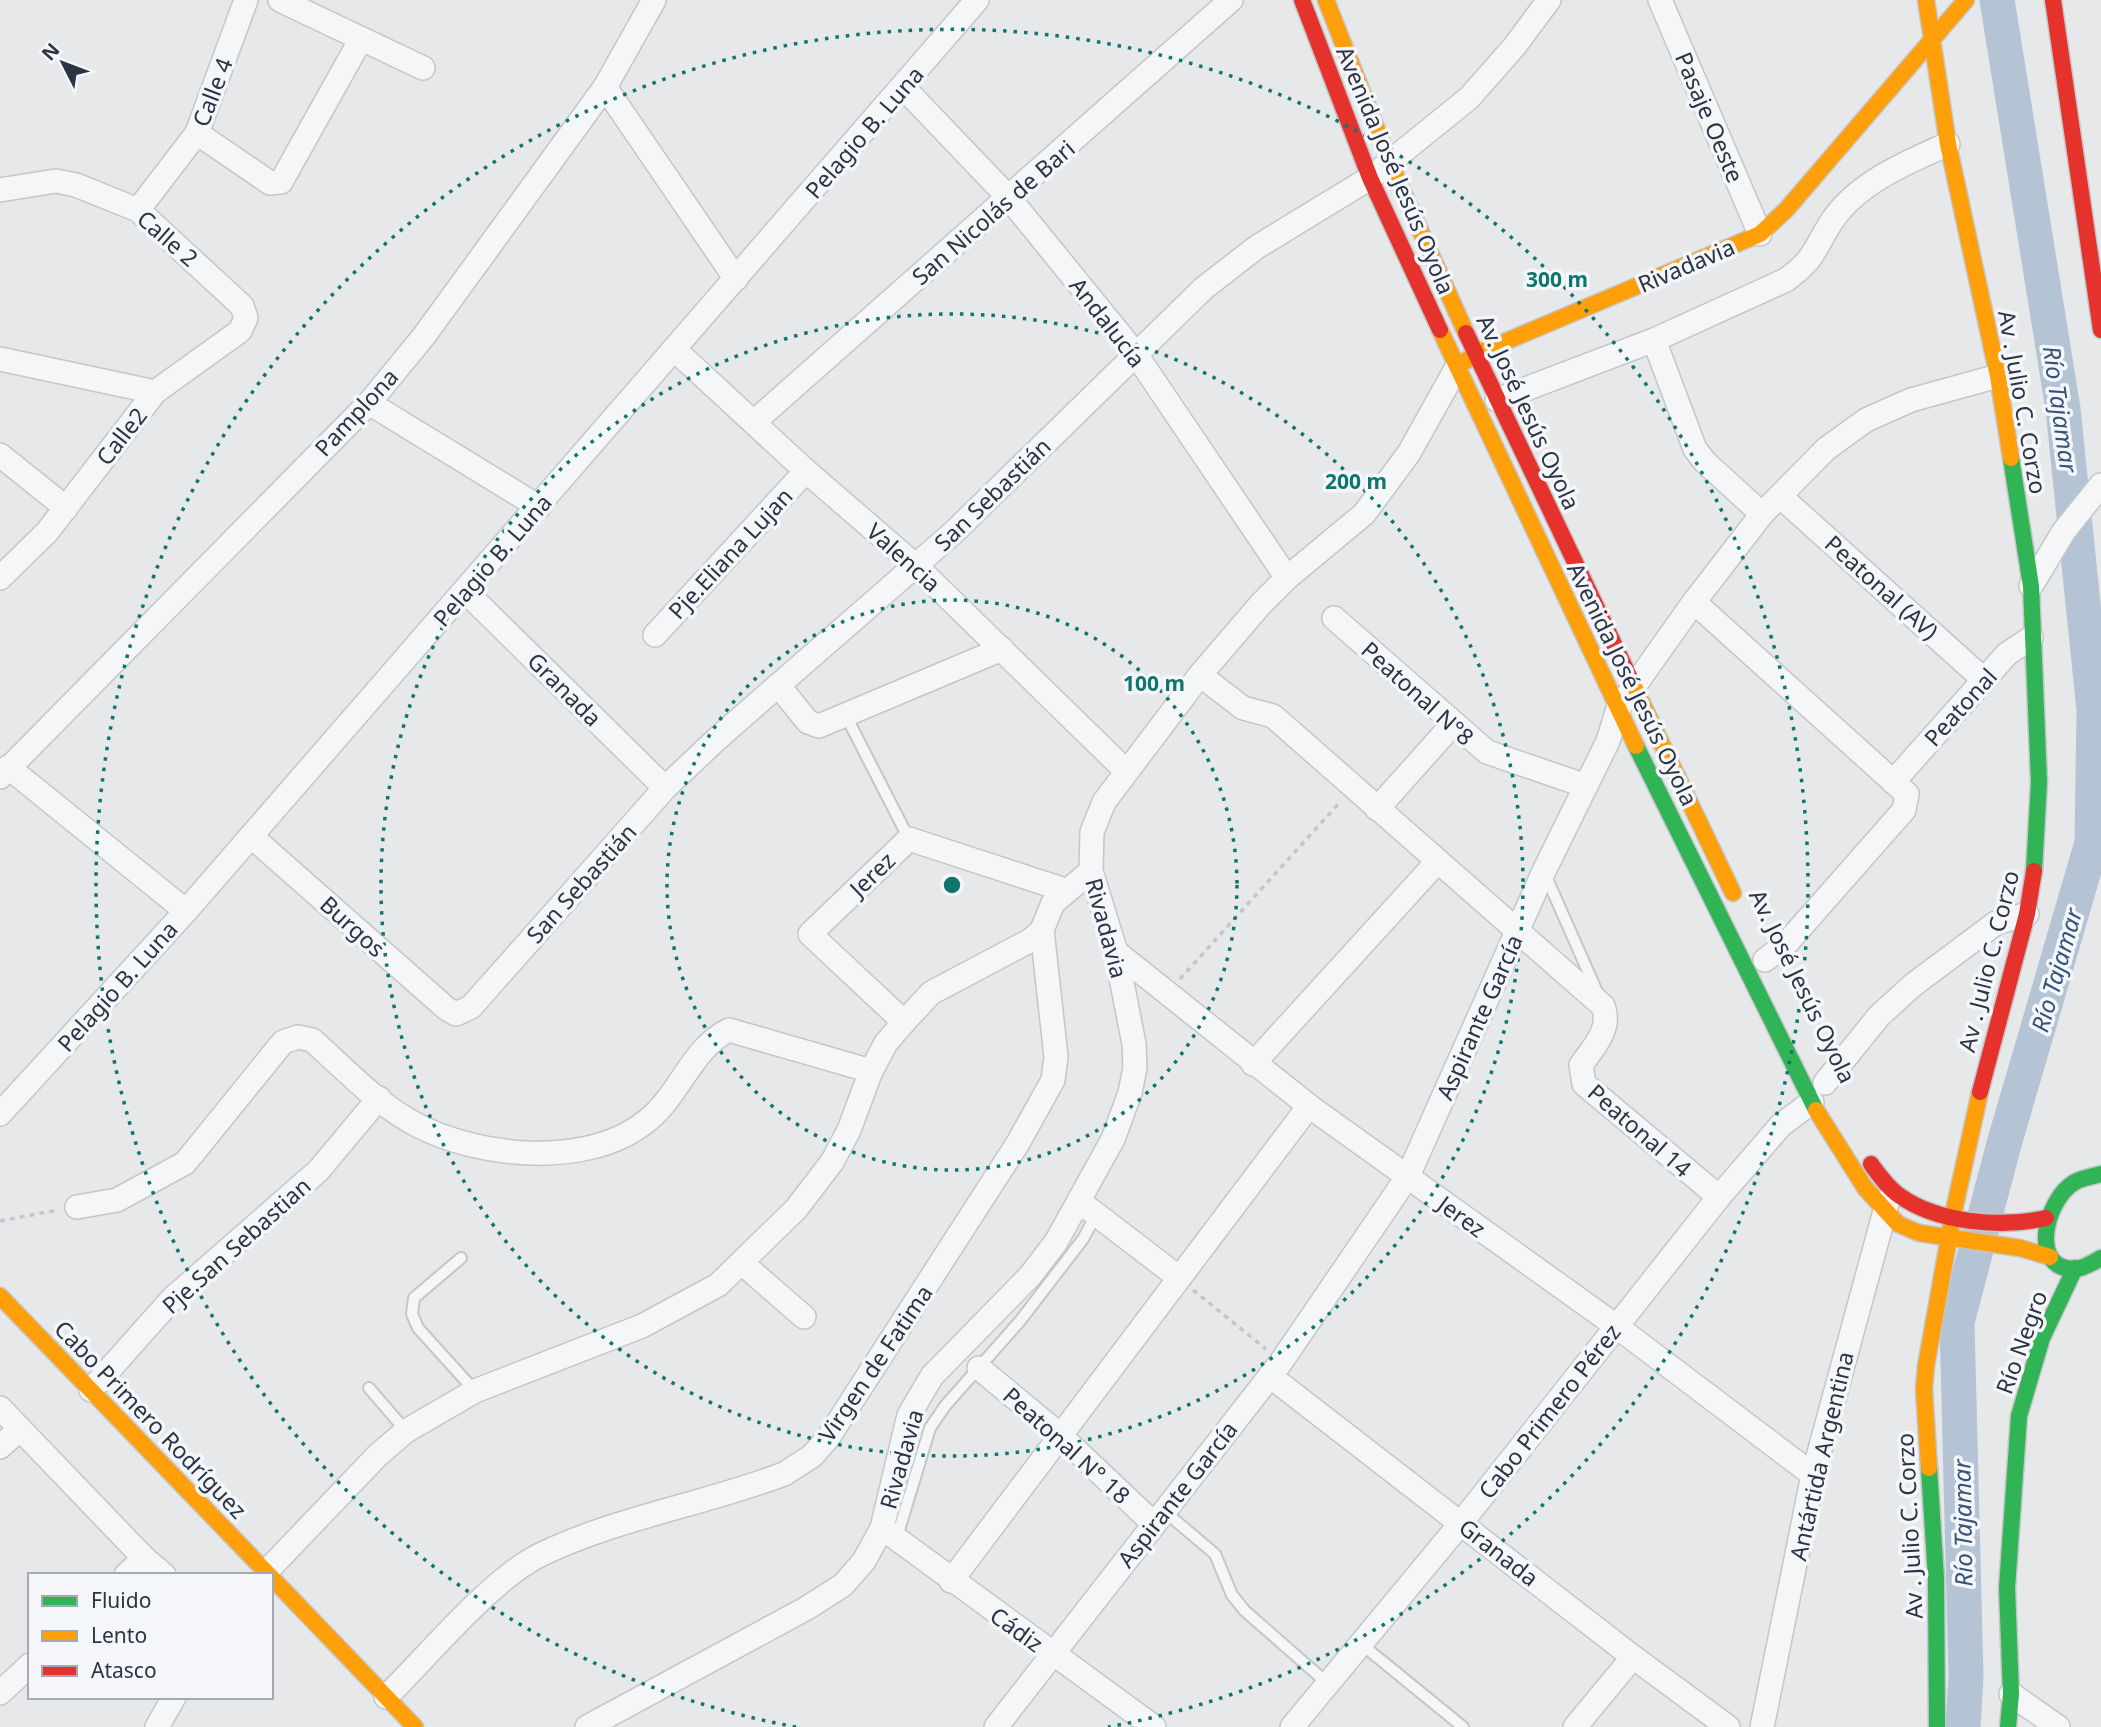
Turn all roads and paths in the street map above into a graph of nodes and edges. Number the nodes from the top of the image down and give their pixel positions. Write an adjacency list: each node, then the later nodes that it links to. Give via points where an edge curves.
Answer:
1 (246, 0): 18 (street, Calle 4)
2 (280, 0): 13 (street)
3 (654, 0): 16 (street, Pamplona)
4 (977, 0): 17 (street, Pelagio B. Luna)
5 (1231, 0): 23 (street, San Nicolás de Bari)
6 (1302, 0): 21 (street, Avenida José Jesús Oyola)
7 (1326, 0): 20 (street, Av. José Jesús Oyola)
8 (1549, 0): 20 (street, San Sebastián, via 1469,98)
9 (1660, 0): 25 (street, Pasaje Oeste)
10 (1926, 0): 14 (street, Av . Julio C. Corzo)
11 (1965, 0): 14 (street, Rivadavia)
12 (2053, 0): 28 (street)
13 (361, 38): 15 (street); 18 (street, via 281,182 270,183)
14 (1930, 40): 19 (street, Av . Julio C. Corzo); 25 (street, Rivadavia, via 1786,211)
15 (423, 68)
16 (605, 86): 26 (street); 38 (street, Pamplona, via 424,336)
17 (904, 87): 23 (street, Andalucía); 26 (street, Pelagio B. Luna)
18 (197, 133): 24 (street, Calle 4)
19 (1948, 144): 29 (street, via 1892,170 1850,200 1832,220 1806,265 1786,280); 35 (street, Av . Julio C. Corzo)
20 (1390, 163): 21 (street, San Sebastián); 32 (street, Av. José Jesús Oyola)
21 (1370, 178): 31 (street, San Sebastián, via 1257,247 1204,288); 34 (street, Avenida José Jesús Oyola)
22 (0, 190): 24 (street, Calle 2, via 56,181)
23 (1009, 198): 31 (street, Andalucía); 39 (street, San Nicolás de Bari)
24 (138, 210): 27 (street, Calle 2)
25 (1760, 234): 32 (street, Rivadavia)
26 (736, 279): 30 (street, Pelagio B. Luna)
27 (242, 306): 36 (street, Calle2, via 246,318 240,331)
28 (2101, 331)
29 (1654, 340): 37 (street); 46 (street, via 1695,449)
30 (675, 350): 39 (street, Valencia); 44 (street, Pelagio B. Luna)
31 (1135, 353): 47 (street, San Sebastián); 49 (street, Andalucía)
32 (1476, 354): 34 (street, Rivadavia); 37 (street, Av. José Jesús Oyola)
33 (0, 359): 36 (street)
34 (1457, 367): 49 (street, Rivadavia, via 1409,453 1364,514); 61 (street, Avenida José Jesús Oyola)
35 (1998, 376): 43 (street, Aspirante García, via 1911,400 1866,419 1826,449); 50 (street, Av . Julio C. Corzo)
36 (155, 392): 45 (street, Calle2)
37 (1497, 400): 59 (street, Av. José Jesús Oyola)
38 (369, 403): 44 (street); 66 (street, Pamplona)
39 (754, 422): 41 (street, Valencia)
40 (0, 455): 45 (street)
41 (806, 471): 47 (street, Valencia); 54 (street, Pje.Eliana Lujan)
42 (2101, 485): 50 (street, via 2064,531)
43 (1780, 496): 46 (street, Aspirante García); 58 (street, Peatonal (AV))
44 (538, 507): 51 (street, Pelagio B. Luna)
45 (66, 508): 48 (street, Calle2)
46 (1762, 514): 52 (street, Aspirante García)
47 (917, 566): 56 (street, Valencia); 60 (street, San Sebastián)
48 (0, 578)
49 (1287, 578): 57 (street, Rivadavia)
50 (2031, 586): 55 (street, Av . Julio C. Corzo)
51 (465, 591): 69 (street, Granada); 72 (street, Pelagio B. Luna)
52 (1694, 602): 59 (street, Aspirante García); 67 (street)
53 (1334, 618): 63 (street, Peatonal N°8)
54 (654, 635)
55 (2031, 638): 58 (street, Peatonal); 80 (street, Av . Julio C. Corzo, via 2039,782 2036,860)
56 (1002, 649): 62 (street); 65 (street, Valencia)
57 (1200, 675): 65 (street, Rivadavia); 70 (street, via 1243,708 1273,716)
58 (1983, 679): 67 (street, Peatonal)
59 (1634, 684): 61 (street, Aspirante García); 64 (street, Avenida José Jesús Oyola)
60 (778, 685): 62 (street, via 808,722 819,726); 69 (street, San Sebastián)
61 (1618, 709): 68 (street, Aspirante García); 91 (street, Avenida José Jesús Oyola)
62 (846, 716): 73 (lane)
63 (1453, 724): 68 (street, Peatonal N°8, via 1487,752); 71 (street)
64 (1657, 734): 78 (street, Av. José Jesús Oyola)
65 (1126, 771): 76 (street, Rivadavia, via 1104,802 1092,832)
66 (4, 772): 79 (street)
67 (1894, 782): 84 (street, via 1908,794 1904,810 1787,943)
68 (1587, 786): 75 (street, Aspirante García)
69 (665, 788): 87 (street, San Sebastián, via 471,1007)
70 (1353, 788): 71 (street); 85 (path)
71 (1377, 809): 74 (street)
72 (251, 836): 79 (street, Pelagio B. Luna); 87 (street, Burgos)
73 (909, 839): 77 (street, Jerez); 88 (street, Jerez, via 810,934)
74 (1438, 860): 82 (street); 89 (street)
75 (1544, 870): 82 (street, Aspirante García); 86 (lane)
76 (1091, 871): 77 (street); 83 (street, Rivadavia)
77 (1065, 890): 81 (street, via 1053,903)
78 (1741, 909)
79 (186, 911): 94 (street, Pelagio B. Luna)
80 (2027, 914): 91 (street, Cabo Primero Pérez, via 1996,923 1913,985 1879,1016); 103 (street, Av . Julio C. Corzo, via 1987,1060)
81 (1042, 930): 88 (street, via 931,993); 144 (street, Virgen de Fatima, via 1056,1057 1053,1080 1011,1154 828,1438 784,1474 539,1556 484,1599)
82 (1517, 931): 86 (street); 97 (street, Aspirante García)
83 (1116, 952): 85 (street, Jerez); 101 (street, Rivadavia, via 1135,1068)
84 (1765, 960)
85 (1167, 994): 89 (street, Jerez)
86 (1603, 1006): 99 (street, Peatonal 14, via 1607,1016 1604,1032 1581,1065 1584,1084)
87 (456, 1014)
88 (904, 1022): 90 (street)
89 (1254, 1064): 93 (street, Jerez)
90 (871, 1071): 92 (street, via 729,1030 702,1051 649,1120 627,1135 598,1146 526,1153 445,1139 412,1123); 110 (street, via 832,1162 796,1209)
91 (1821, 1087): 99 (street, Cabo Primero Pérez); 102 (street, Avenida José Jesús Oyola, via 1865,1188)
92 (379, 1098): 100 (street, via 312,1040 298,1037 283,1042 185,1163 117,1200); 119 (street, Pje.San Sebastian, via 318,1171 173,1298)
93 (1309, 1106): 97 (street, Jerez); 112 (street)
94 (0, 1114)
95 (1852, 1135): 98 (street)
96 (2101, 1174): 104 (street, via 2084,1177 2065,1191)
97 (1408, 1176): 115 (street, Jerez); 117 (street, Aspirante García)
98 (1893, 1189): 102 (street, Antártida Argentina); 103 (street, via 1923,1208)
99 (1718, 1197): 115 (street, Cabo Primero Pérez)
100 (77, 1207): 105 (path)
101 (1088, 1208): 112 (street); 116 (lane, via 1083,1238); 129 (street, Rivadavia, via 920,1394 902,1437)
102 (1883, 1211): 106 (street, Avenida José Jesús Oyola, via 1919,1233); 126 (street, Antártida Argentina)
103 (1953, 1215): 104 (street, via 2024,1223); 106 (street, Av . Julio C. Corzo)
104 (2046, 1218): 107 (street, via 2043,1233)
105 (0, 1221)
106 (1949, 1238): 107 (street, Avenida José Jesús Oyola); 156 (street, Av . Julio C. Corzo, via 1924,1389 1936,1578)
107 (2049, 1257): 111 (street, Avenida José Jesús Oyola, via 2056,1264)
108 (461, 1258): 120 (lane, via 414,1298 412,1314 418,1328)
109 (2101, 1258): 111 (street)
110 (742, 1263): 114 (street); 120 (street, via 718,1285 679,1309)
111 (2075, 1268): 143 (street, Río Negro, via 2042,1338 2019,1416 2007,1588)
112 (1178, 1277): 117 (path); 124 (street)
113 (0, 1296): 119 (street, Cabo Primero Rodríguez)
114 (804, 1317)
115 (1616, 1326): 126 (street, Jerez); 128 (street, Cabo Primero Pérez)
116 (979, 1368): 124 (street, Peatonal N° 18); 129 (lane, via 930,1428)
117 (1275, 1369): 127 (street, Aspirante García); 128 (street, Granada)
118 (369, 1388): 123 (lane)
119 (91, 1390): 133 (street, Cabo Primero Rodríguez)
120 (475, 1391): 123 (street)
121 (0, 1408): 122 (street)
122 (19, 1430): 125 (street); 130 (street)
123 (406, 1431): 134 (street, via 377,1455)
124 (1060, 1435): 127 (street, Peatonal N° 18); 136 (street)
125 (0, 1447)
126 (1812, 1475): 155 (street, Antártida Argentina)
127 (1159, 1517): 138 (street, Aspirante García); 141 (lane, Peatonal N° 18, via 1215,1554 1232,1595 1245,1612)
128 (1461, 1523): 137 (street, Cabo Primero Pérez); 139 (street, Granada)
129 (889, 1534): 136 (street, Cádiz); 148 (street, Rivadavia, via 843,1585)
130 (144, 1558): 131 (street); 132 (street)
131 (128, 1573)
132 (162, 1573)
133 (267, 1573)
134 (271, 1573)
135 (273, 1579): 144 (street, Cabo Primero Rodríguez)
136 (951, 1581): 138 (street, Cádiz)
137 (1360, 1643): 141 (street, Cabo Primero Pérez); 152 (lane)
138 (1052, 1654): 149 (street, Aspirante García); 150 (street, Cádiz)
139 (1633, 1657): 153 (street); 154 (street, Granada)
140 (28, 1667): 142 (street)
141 (1327, 1683): 151 (street, Cabo Primero Pérez)
142 (0, 1693)
143 (2011, 1695): 157 (street, Río Negro); 158 (street)
144 (386, 1697): 147 (street, Cabo Primero Rodríguez)
145 (173, 1699): 146 (street)
146 (157, 1727)
147 (415, 1727)
148 (587, 1727)
149 (996, 1727)
150 (1154, 1727)
151 (1292, 1727)
152 (1463, 1727)
153 (1575, 1727)
154 (1728, 1727)
155 (1762, 1727)
156 (1937, 1727)
157 (2008, 1727)
158 (2058, 1727)

